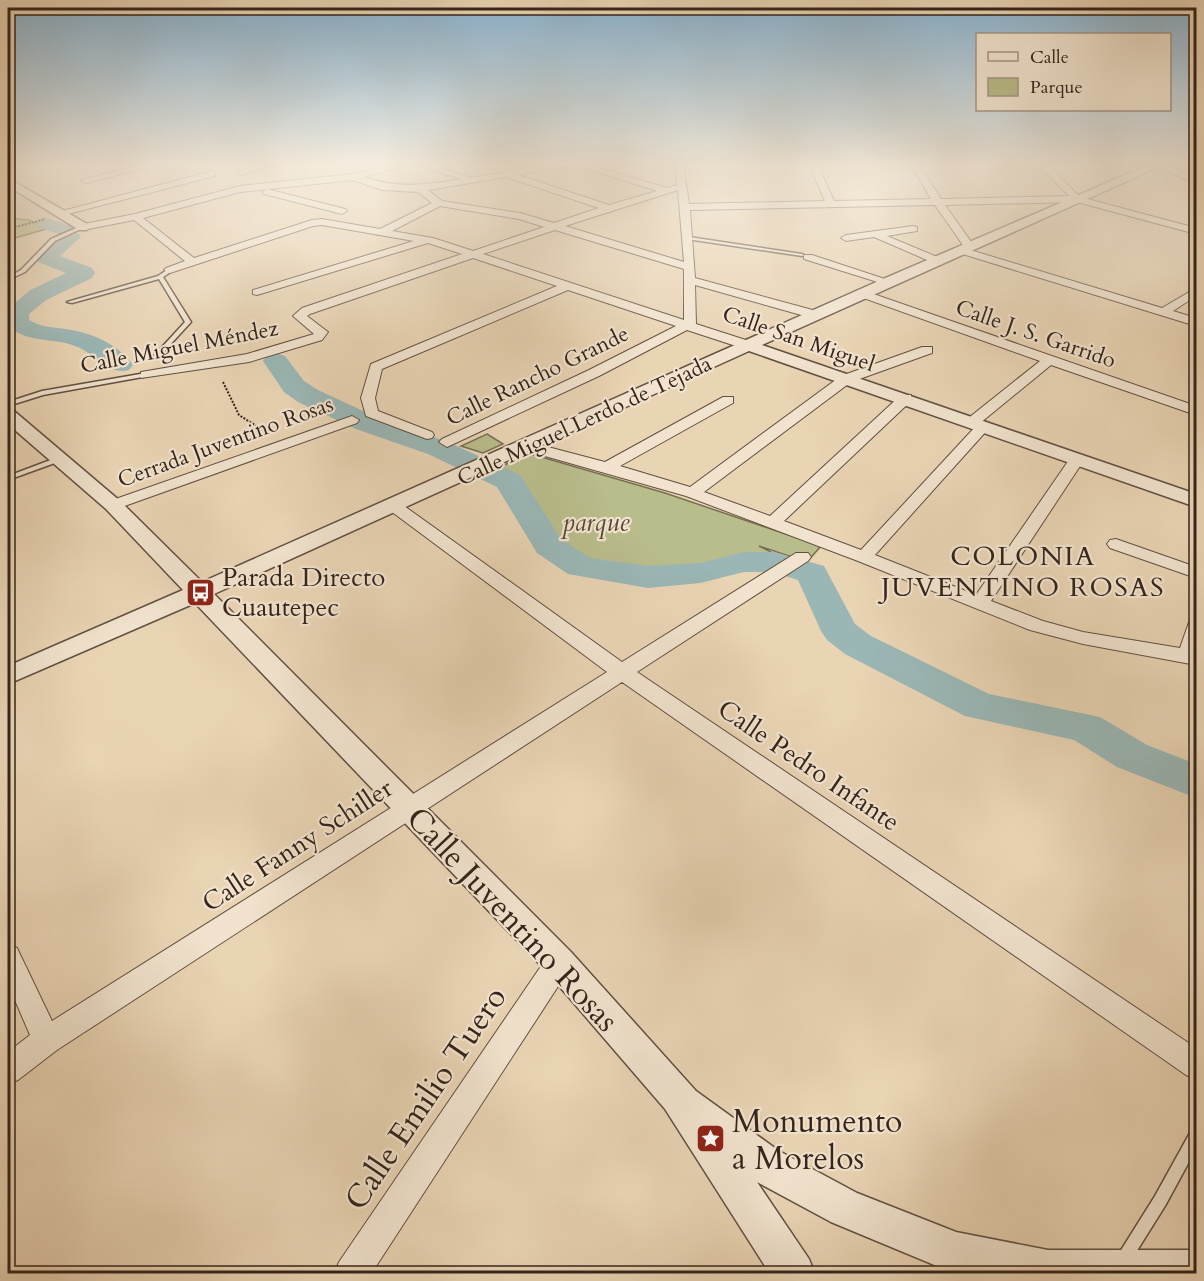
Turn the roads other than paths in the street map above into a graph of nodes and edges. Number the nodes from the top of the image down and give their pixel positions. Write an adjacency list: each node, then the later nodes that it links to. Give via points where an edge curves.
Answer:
1 (74, 224): 14 (street)
2 (101, 224): 14 (street)
3 (144, 224): 25 (street)
4 (311, 224): 25 (street, Calle San Miguel)
5 (330, 224): 16 (street, Calle San Miguel)
6 (397, 224): 16 (street)
7 (543, 224): 13 (street)
8 (562, 224): 13 (street)
9 (687, 224): 19 (street)
10 (951, 224): 22 (street)
11 (1020, 224): 22 (street, Calle Miguel Lerdo de Tejada)
12 (1170, 224): 17 (street)
13 (552, 227): 23 (street); 27 (street)
14 (79, 228): 30 (lane, via 59,237)
15 (913, 229): 18 (street)
16 (383, 231): 21 (street, Calle San Miguel)
17 (1197, 231)
18 (874, 234): 20 (street); 26 (street)
19 (689, 238): 24 (lane); 27 (street)
20 (846, 238)
21 (429, 240): 23 (street, Calle San Miguel); 34 (street)
22 (965, 248): 26 (street, Calle Miguel Lerdo de Tejada); 38 (street)
23 (476, 255): 33 (street, Calle San Miguel); 46 (street, Calle Miguel Méndez, via 306,311 299,316 322,332 318,337 249,358)
24 (805, 256): 32 (street)
25 (191, 261): 28 (street)
26 (938, 261): 32 (street, Calle Miguel Lerdo de Tejada)
27 (689, 267): 31 (street)
28 (170, 270): 29 (lane)
29 (160, 278): 37 (lane); 44 (lane, via 188,322)
30 (8, 279)
31 (691, 280): 39 (street); 41 (street)
32 (888, 282): 36 (street, Calle Miguel Lerdo de Tejada)
33 (564, 286): 41 (street, Calle San Miguel); 41 (street, Calle Rancho Grande, via 376,367 368,398 371,413 436,439 594,373)
34 (257, 291)
35 (1197, 291): 38 (street)
36 (862, 294): 39 (street, Calle Miguel Lerdo de Tejada); 45 (street, Calle J. S. Garrido)
37 (70, 302)
38 (1164, 312): 40 (street)
39 (816, 315): 42 (street, Calle Miguel Lerdo de Tejada)
40 (1197, 322)
41 (688, 326): 42 (street, Calle San Miguel)
42 (747, 345): 47 (street, Calle San Miguel); 55 (street, Calle Miguel Lerdo de Tejada)
43 (927, 350): 47 (street)
44 (155, 358)
45 (1049, 360): 51 (street, Calle J. S. Garrido); 54 (street)
46 (146, 375): 50 (lane, Calle Miguel Méndez, via 42,393)
47 (846, 379): 48 (street, Calle San Miguel); 60 (street)
48 (906, 398): 54 (street, Calle San Miguel); 64 (street)
49 (728, 399): 58 (street)
50 (8, 404)
51 (1197, 411)
52 (8, 415): 56 (street, Calle Juventino Rosas)
53 (352, 420): 62 (street, Cerrada Juventino Rosas)
54 (977, 425): 57 (street, Calle San Miguel); 66 (street)
55 (520, 449): 58 (street); 63 (street, Calle Miguel Lerdo de Tejada)
56 (59, 460): 59 (lane); 62 (street, Calle Juventino Rosas)
57 (1076, 460): 61 (street, Calle San Miguel); 70 (street)
58 (607, 467): 60 (street)
59 (8, 478)
60 (692, 493): 64 (street)
61 (1197, 501)
62 (113, 505): 69 (street, Calle Juventino Rosas)
63 (394, 506): 69 (street, Calle Miguel Lerdo de Tejada); 73 (street, Calle Pedro Infante)
64 (772, 523): 66 (street)
65 (1116, 544): 68 (street)
66 (864, 556): 70 (street)
67 (790, 564): 73 (street, Calle Fanny Schiller)
68 (1197, 573)
69 (198, 592): 74 (street, Calle Miguel Lerdo de Tejada); 75 (street, Calle Juventino Rosas)
70 (979, 605): 72 (street, via 1083,638)
71 (1197, 626): 72 (street)
72 (1192, 657)
73 (623, 673): 75 (street, Calle Fanny Schiller); 79 (street, Calle Pedro Infante)
74 (8, 676)
75 (408, 807): 77 (street, Calle Juventino Rosas); 78 (street, Calle Fanny Schiller)
76 (8, 956): 78 (street)
77 (559, 962): 81 (street, Calle Juventino Rosas); 86 (street, Calle Emilio Tuero)
78 (47, 1040): 80 (street, Calle Fanny Schiller)
79 (1197, 1065)
80 (8, 1070)
81 (678, 1096): 83 (street, Calle Juventino Rosas); 84 (street, via 765,1164 845,1208 956,1253 1048,1271)
82 (1197, 1136): 84 (lane)
83 (787, 1270)
84 (1115, 1272): 85 (street)
85 (1197, 1272)
86 (351, 1274)

